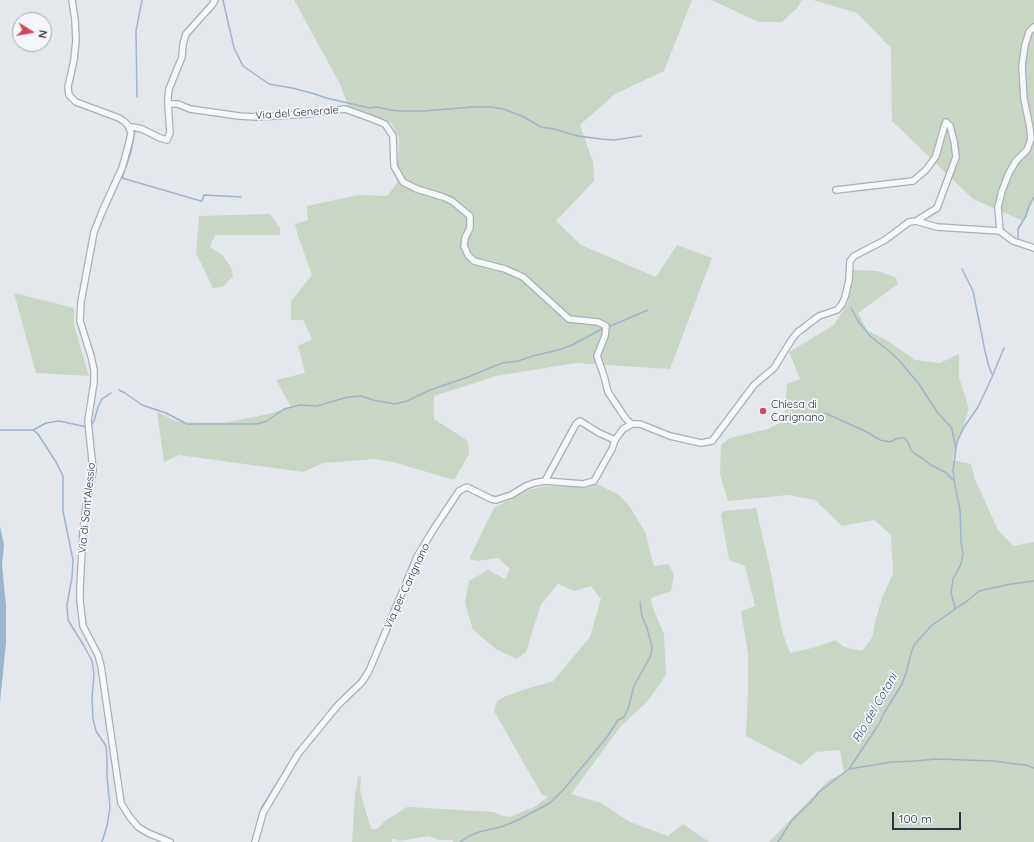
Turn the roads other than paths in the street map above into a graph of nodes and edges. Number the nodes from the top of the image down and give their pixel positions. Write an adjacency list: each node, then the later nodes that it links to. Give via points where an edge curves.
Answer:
1 (72, 0): 5 (street, via 76,40 68,87 69,95 76,102 119,118)
2 (215, 0): 4 (street, via 186,34 182,57 169,89)
3 (1034, 27): 8 (street, via 1025,45 1022,66 1024,99 1032,139 1027,150 1012,167 1002,191 998,207)
4 (168, 104): 5 (street, via 170,133 167,140 142,129); 10 (street, Via del Generale, via 257,117 345,109 385,124 393,136 394,166 403,182 452,201 470,216 470,228 464,246 474,261 505,269 523,277 569,319 598,322 606,326 597,356 608,392)
5 (129, 127): 13 (street, Via di Sant'Alessio, via 131,133 126,157 94,232 81,302 80,322 91,356 94,376 88,421 93,470 83,530 80,602 83,626 101,666 121,802 138,827)
6 (836, 190): 7 (street, via 913,181 926,170 936,156 946,122 950,126 956,156 937,208)
7 (916, 221): 8 (street, via 937,227); 10 (street, via 908,222 885,240 854,256 850,261 849,280 842,304 837,310 820,316 798,332 774,368 754,385 712,441 701,443 670,436 640,424)
8 (1000, 231): 9 (street, via 1013,241)
9 (1034, 248)
10 (632, 424): 11 (street, Via per Carignano, via 623,429)
11 (615, 440): 12 (street, Via per Carignano, via 594,481 583,484); 12 (street, via 580,421)
12 (545, 482): 14 (street, Via per Carignano, via 534,483 496,500 467,487 459,491 417,558 369,671 298,754 263,813)
13 (170, 842)
14 (255, 842)

